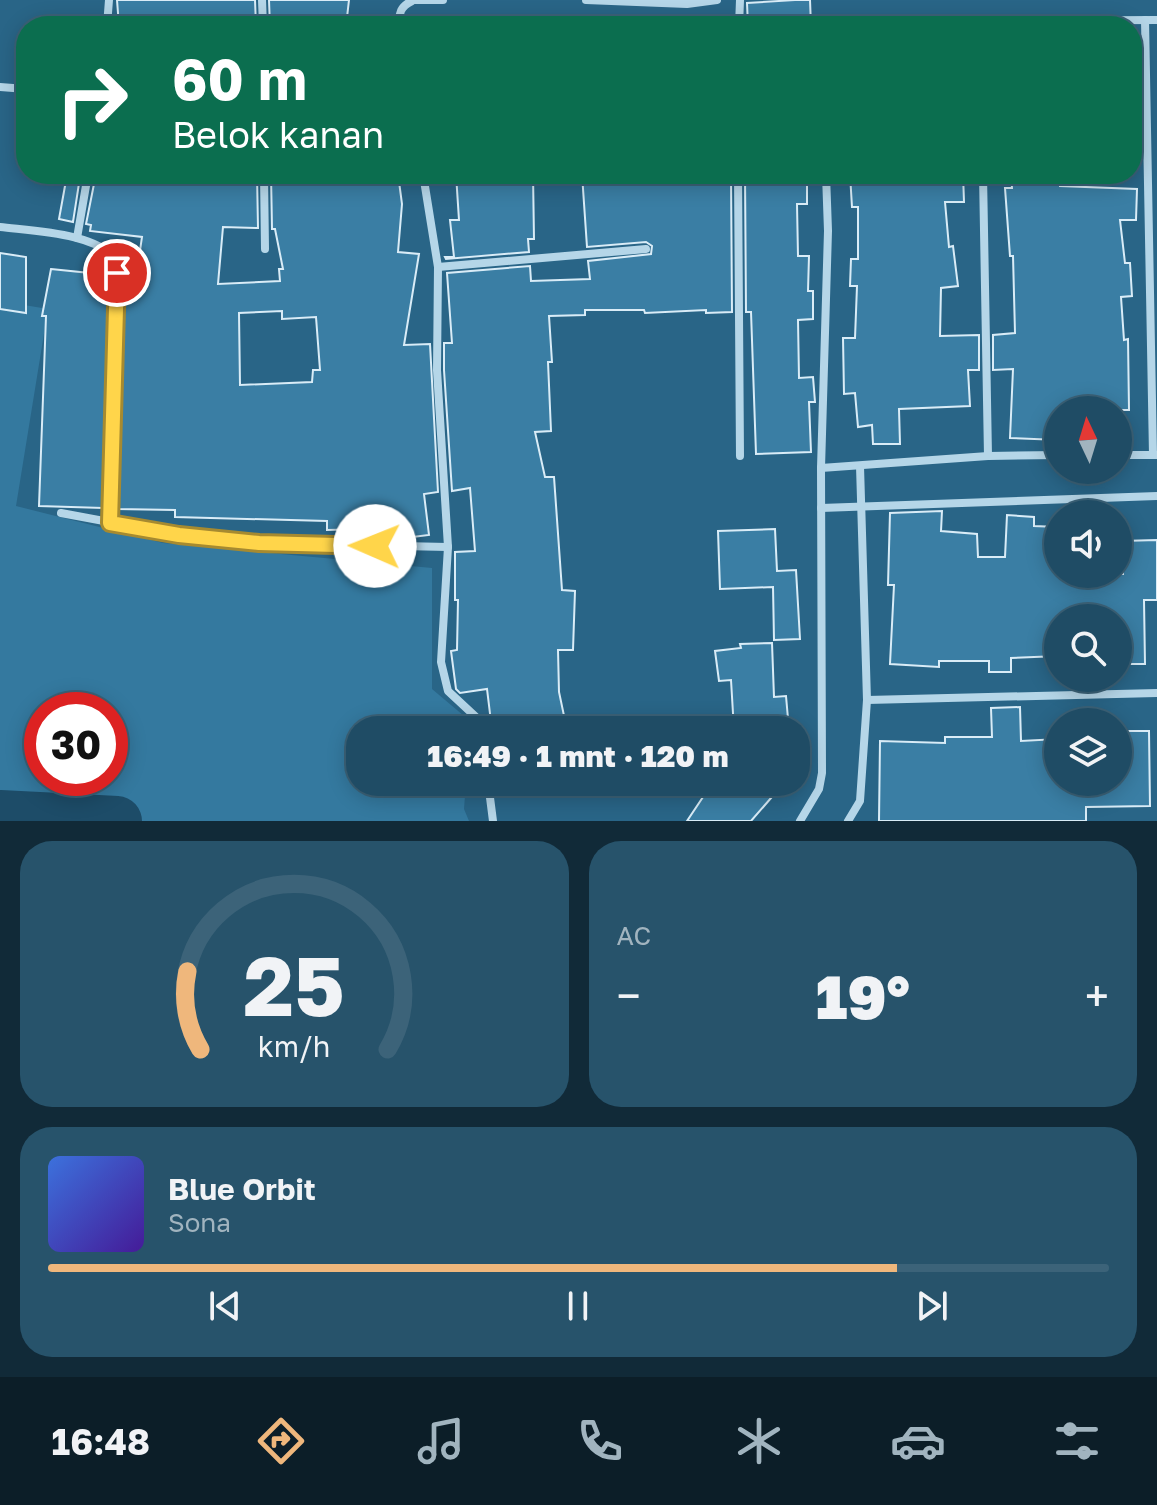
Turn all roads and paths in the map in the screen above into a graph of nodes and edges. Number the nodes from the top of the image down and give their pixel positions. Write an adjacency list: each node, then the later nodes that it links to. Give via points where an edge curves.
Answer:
1 (411, 0): 2 (street); 5 (street)
2 (443, 0)
3 (586, 0): 4 (street)
4 (717, 0)
5 (400, 16)
6 (1142, 20): 7 (street)
7 (1145, 20): 8 (street); 22 (street)
8 (1157, 20)
9 (86, 184): 16 (street)
10 (264, 184): 17 (street)
11 (425, 184): 19 (street)
12 (738, 184): 23 (street)
13 (826, 184): 26 (street)
14 (983, 184): 24 (street)
15 (0, 227): 16 (street)
16 (77, 238): 31 (street, via 110,251 116,261)
17 (265, 249)
18 (646, 249): 19 (street)
19 (438, 267): 32 (street, via 437,370)
20 (1044, 455): 24 (street)
21 (1132, 455): 22 (street)
22 (1155, 455)
23 (740, 456)
24 (988, 456): 25 (street)
25 (860, 466): 26 (street); 28 (street)
26 (821, 468): 29 (street)
27 (1157, 496): 28 (street)
28 (862, 506): 29 (street); 34 (street)
29 (821, 508): 38 (street, via 822,773)
30 (61, 513): 31 (street)
31 (110, 523): 32 (street, via 259,543)
32 (448, 547): 35 (street, via 441,662 448,691)
33 (1157, 693): 34 (street)
34 (867, 700): 39 (street, via 860,801)
35 (475, 716)
36 (490, 796): 37 (street)
37 (493, 821)
38 (800, 821)
39 (848, 821)

